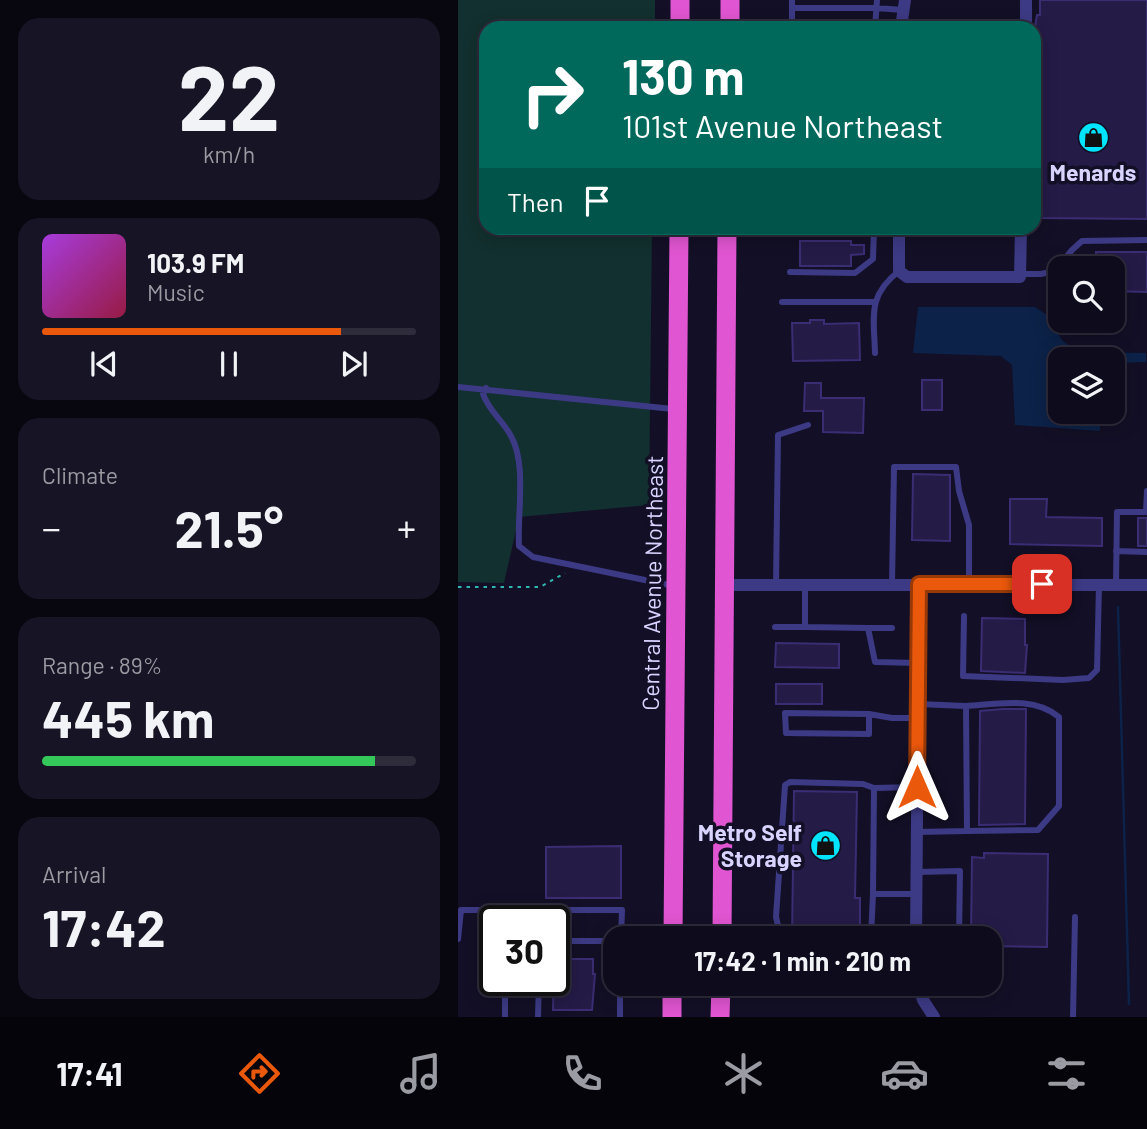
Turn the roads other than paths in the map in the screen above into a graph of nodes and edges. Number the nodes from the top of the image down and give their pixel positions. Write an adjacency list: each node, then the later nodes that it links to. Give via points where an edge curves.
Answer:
1 (680, 0): 7 (highway)
2 (730, 0): 8 (highway)
3 (1026, 0): 9 (street)
4 (792, 4): 5 (lane)
5 (876, 4): 6 (lane)
6 (904, 5)
7 (680, 21)
8 (730, 21)
9 (1026, 21)
10 (679, 235): 24 (highway, Central Avenue Northeast)
11 (728, 235): 32 (highway)
12 (874, 235): 16 (lane, via 873,259 855,273)
13 (900, 235): 17 (street)
14 (1021, 235): 18 (street)
15 (1146, 240): 18 (lane, via 1082,242 1055,271)
16 (790, 272)
17 (903, 274): 18 (street); 20 (lane, via 886,281)
18 (1020, 274)
19 (782, 302): 20 (lane)
20 (875, 302): 21 (lane)
21 (875, 353)
22 (458, 387): 23 (lane)
23 (487, 388): 24 (lane); 38 (lane, via 483,394 487,404 512,436 516,454 519,546 533,557)
24 (678, 409): 38 (highway, Central Avenue Northeast)
25 (808, 425): 33 (lane, via 778,435)
26 (1146, 491): 27 (lane, via 1146,512 1117,512)
27 (1116, 551): 28 (lane); 36 (lane)
28 (1146, 552)
29 (893, 584): 30 (street); 31 (lane, via 894,467 956,467 969,525); 34 (street)
30 (919, 584): 31 (street); 44 (street)
31 (969, 584): 35 (street)
32 (725, 585): 33 (street); 61 (highway)
33 (776, 585): 34 (street)
34 (805, 585): 41 (lane)
35 (1099, 585): 36 (street); 39 (lane, via 1097,670 1089,678 963,676)
36 (1116, 585): 37 (street)
37 (1146, 585)
38 (677, 587): 60 (highway, Central Avenue Northeast)
39 (964, 615)
40 (775, 627): 41 (lane)
41 (805, 627): 42 (lane)
42 (868, 628): 43 (lane); 44 (lane, via 875,662)
43 (892, 628)
44 (918, 663): 45 (street)
45 (918, 704): 46 (lane); 48 (street)
46 (966, 706): 51 (lane); 51 (lane, via 1020,703 1047,707 1059,717 1059,806 1038,830)
47 (869, 714): 47 (lane, via 785,713 786,733 869,734); 48 (lane)
48 (918, 718): 49 (street)
49 (917, 787): 50 (lane); 52 (street)
50 (874, 788): 54 (lane); 62 (lane, via 863,784 785,785)
51 (967, 831): 52 (lane)
52 (917, 832): 53 (street)
53 (917, 872): 55 (street); 65 (lane, via 960,871)
54 (873, 894): 55 (lane); 63 (lane)
55 (916, 894): 64 (street)
56 (479, 910): 66 (lane, via 461,910)
57 (570, 910): 59 (lane, via 622,910)
58 (1075, 917): 81 (lane)
59 (621, 926)
60 (673, 926)
61 (722, 926)
62 (778, 926)
63 (872, 926)
64 (916, 926)
65 (959, 926)
66 (458, 940)
67 (570, 941): 68 (lane)
68 (603, 941)
69 (505, 996): 75 (lane)
70 (539, 996): 76 (lane)
71 (620, 996): 77 (lane)
72 (672, 996): 78 (highway)
73 (721, 996): 79 (highway)
74 (922, 996): 80 (street)
75 (505, 1017)
76 (538, 1017)
77 (620, 1017)
78 (672, 1017)
79 (720, 1017)
80 (934, 1017)
81 (1073, 1017)

